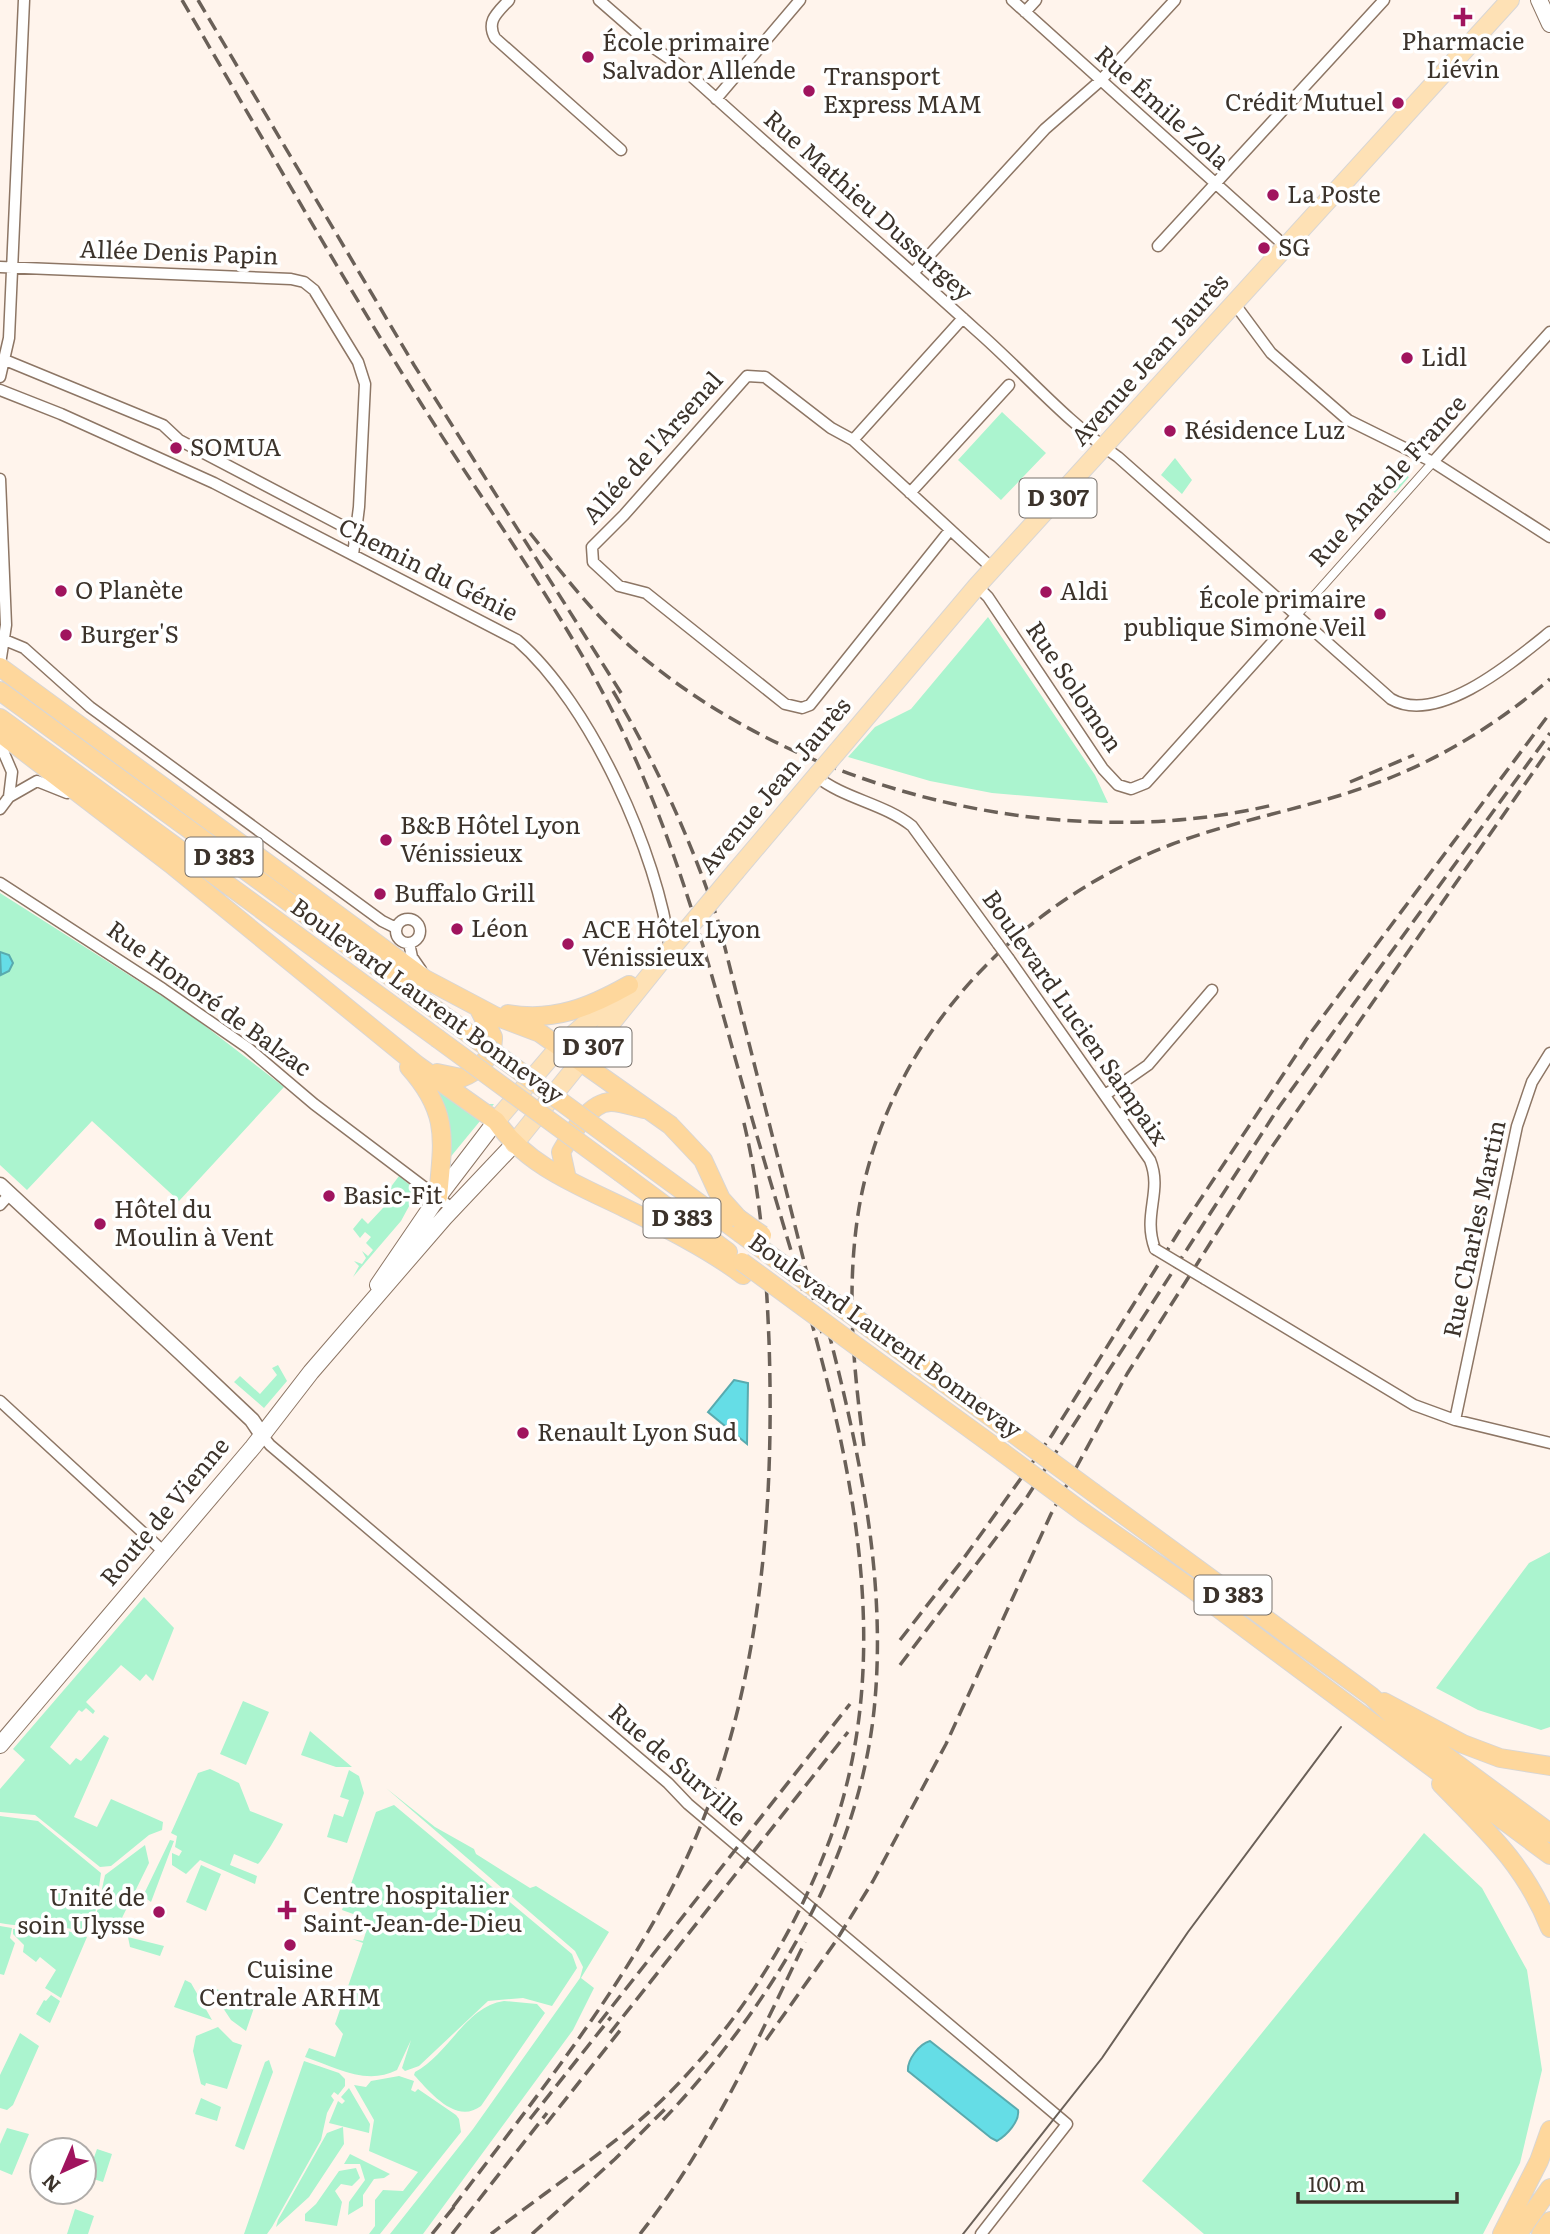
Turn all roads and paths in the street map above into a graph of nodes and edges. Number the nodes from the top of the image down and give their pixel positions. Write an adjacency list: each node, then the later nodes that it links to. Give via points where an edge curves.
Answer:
1 (24, 0): 20 (street)
2 (509, 0): 15 (street, via 492,18 490,29 495,38)
3 (599, 0): 14 (street, Rue Mathieu Dussurgey)
4 (800, 0): 14 (street)
5 (1012, 0): 11 (street, Rue Émile Zola)
6 (1037, 0): 11 (street)
7 (1175, 0): 13 (street)
8 (1384, 0): 16 (street)
9 (1510, 0): 18 (main road, Avenue Jean Jaurès / D 307)
10 (1539, 0): 12 (main road)
11 (1025, 12): 13 (street, Rue Émile Zola)
12 (1550, 23)
13 (1100, 81): 16 (street, Rue Émile Zola); 21 (street, via 1045,128)
14 (716, 99): 21 (street, Rue Mathieu Dussurgey)
15 (621, 150)
16 (1215, 184): 17 (street); 18 (street, Rue Émile Zola)
17 (1158, 246)
18 (1285, 246): 22 (main road, Avenue Jean Jaurès / D 307)
19 (0, 267): 20 (street)
20 (12, 267): 25 (street); 35 (street, Allée Denis Papin, via 304,282 314,290 358,362 365,384)
21 (913, 273): 23 (street, Rue Mathieu Dussurgey)
22 (1234, 303): 30 (main road, Avenue Jean Jaurès / D 307); 31 (street, via 1271,353 1348,420)
23 (963, 318): 29 (street); 30 (street, Rue Mathieu Dussurgey, via 1016,365 1036,390)
24 (1550, 332): 31 (street, Rue Anatole France)
25 (5, 360): 26 (street); 35 (street, via 163,425 179,440)
26 (0, 377)
27 (1009, 385): 33 (street)
28 (0, 390): 37 (street, Chemin du Génie, via 214,483)
29 (853, 440): 33 (street, Allée de l'Arsenal); 34 (street, Allée de l'Arsenal, via 765,377 747,376 592,547 593,562 619,586 646,593 785,704 802,708 810,705)
30 (1104, 447): 38 (main road, Avenue Jean Jaurès / D 307); 40 (street, Rue Mathieu Dussurgey)
31 (1433, 462): 36 (street); 40 (street, Rue Anatole France)
32 (0, 479): 42 (street)
33 (910, 493): 34 (street, Allée de l'Arsenal)
34 (950, 530): 38 (street, Allée de l'Arsenal)
35 (356, 533): 37 (street, Allée Denis Papin)
36 (1550, 537)
37 (353, 555): 56 (street, Chemin du Génie, via 517,640 545,667 613,772 660,895)
38 (993, 569): 39 (main road, Avenue Jean Jaurès / D 307)
39 (977, 586): 48 (main road, Avenue Jean Jaurès / D 307, bridge); 49 (street, Rue Solomon, via 1103,769 1124,788 1137,789)
40 (1296, 616): 41 (street, Rue Mathieu Dussurgey, via 1384,694 1416,708 1450,699); 49 (street, Rue Anatole France)
41 (1550, 632)
42 (3, 639): 43 (street); 54 (street, via 24,648 90,707)
43 (0, 665): 59 (highway)
44 (0, 691): 74 (highway, Boulevard Laurent Bonnevay / D 383, bridge, via 635,1156)
45 (0, 718): 75 (highway, Boulevard Laurent Bonnevay / D 383, bridge, via 621,1173)
46 (0, 733): 52 (highway)
47 (0, 744): 50 (street, via 12,772)
48 (817, 775): 56 (main road, Avenue Jean Jaurès / D 307, bridge); 66 (street, Boulevard Lucien Sampaix, bridge, via 912,826)
49 (1146, 783)
50 (9, 797): 51 (street); 52 (street, via 28,784 45,782)
51 (0, 809)
52 (137, 838): 61 (highway)
53 (0, 883): 72 (street, Rue Honoré de Balzac, via 247,1048)
54 (396, 928): 55 (street, via 399,939); 55 (street, via 407,919 418,924 419,936)
55 (409, 943): 59 (street, via 416,965)
56 (670, 950): 57 (main road, Route de Vienne / D 307); 64 (main road, Route de Vienne / D 307)
57 (629, 985): 60 (highway, via 593,1005 557,1015 522,1016); 62 (main road, Route de Vienne / D 307)
58 (1212, 990): 66 (street, via 1148,1065)
59 (447, 992): 60 (highway)
60 (477, 1007): 62 (highway, via 533,1029); 65 (highway, via 491,1029 493,1044 479,1068 468,1076 453,1078)
61 (379, 1033): 65 (highway); 72 (highway, via 420,1080 440,1116 443,1147)
62 (559, 1046): 64 (highway); 68 (main road, Route de Vienne / D 307)
63 (1550, 1053): 78 (street, Rue Charles Martin, via 1532,1083 1517,1126)
64 (582, 1061): 67 (highway); 69 (main road, Route de Vienne / D 307)
65 (417, 1065): 68 (highway)
66 (1105, 1095): 78 (street, Boulevard Lucien Sampaix, bridge, via 1157,1177 1149,1221 1155,1249 1374,1384)
67 (651, 1111): 70 (highway, via 612,1102 594,1109 561,1152); 74 (highway, via 694,1148)
68 (496, 1121): 69 (highway); 72 (main road, Route de Vienne)
69 (514, 1144): 70 (highway); 73 (main road, Route de Vienne)
70 (567, 1180): 75 (highway)
71 (3, 1195): 79 (street, via 216,1386)
72 (438, 1197): 73 (street, Rue Honoré de Balzac); 76 (main road, Route de Vienne)
73 (453, 1209): 76 (main road, Route de Vienne)
74 (739, 1225): 82 (highway, Boulevard Laurent Bonnevay / D 383, bridge, via 792,1272)
75 (743, 1268): 84 (highway, Boulevard Laurent Bonnevay / D 383, bridge)
76 (365, 1309): 79 (main road, Route de Vienne)
77 (0, 1401): 81 (street)
78 (1455, 1420): 80 (street, Boulevard Lucien Sampaix)
79 (262, 1434): 81 (main road, Route de Vienne); 92 (street, Rue de Surville, via 688,1804 1068,2124)
80 (1550, 1443)
81 (164, 1552): 83 (main road, Route de Vienne)
82 (1371, 1696): 85 (highway, via 1463,1744 1500,1758); 86 (highway, D 383)
83 (3, 1734)
84 (1402, 1744): 87 (highway, D 383); 88 (highway, via 1508,1852)
85 (1550, 1766)
86 (1550, 1833)
87 (1550, 1854)
88 (1550, 1928)
89 (1550, 2130): 93 (highway)
90 (1550, 2188): 94 (highway)
91 (1550, 2221): 95 (highway)
92 (981, 2234)
93 (1502, 2234)
94 (1518, 2234)
95 (1541, 2234)

